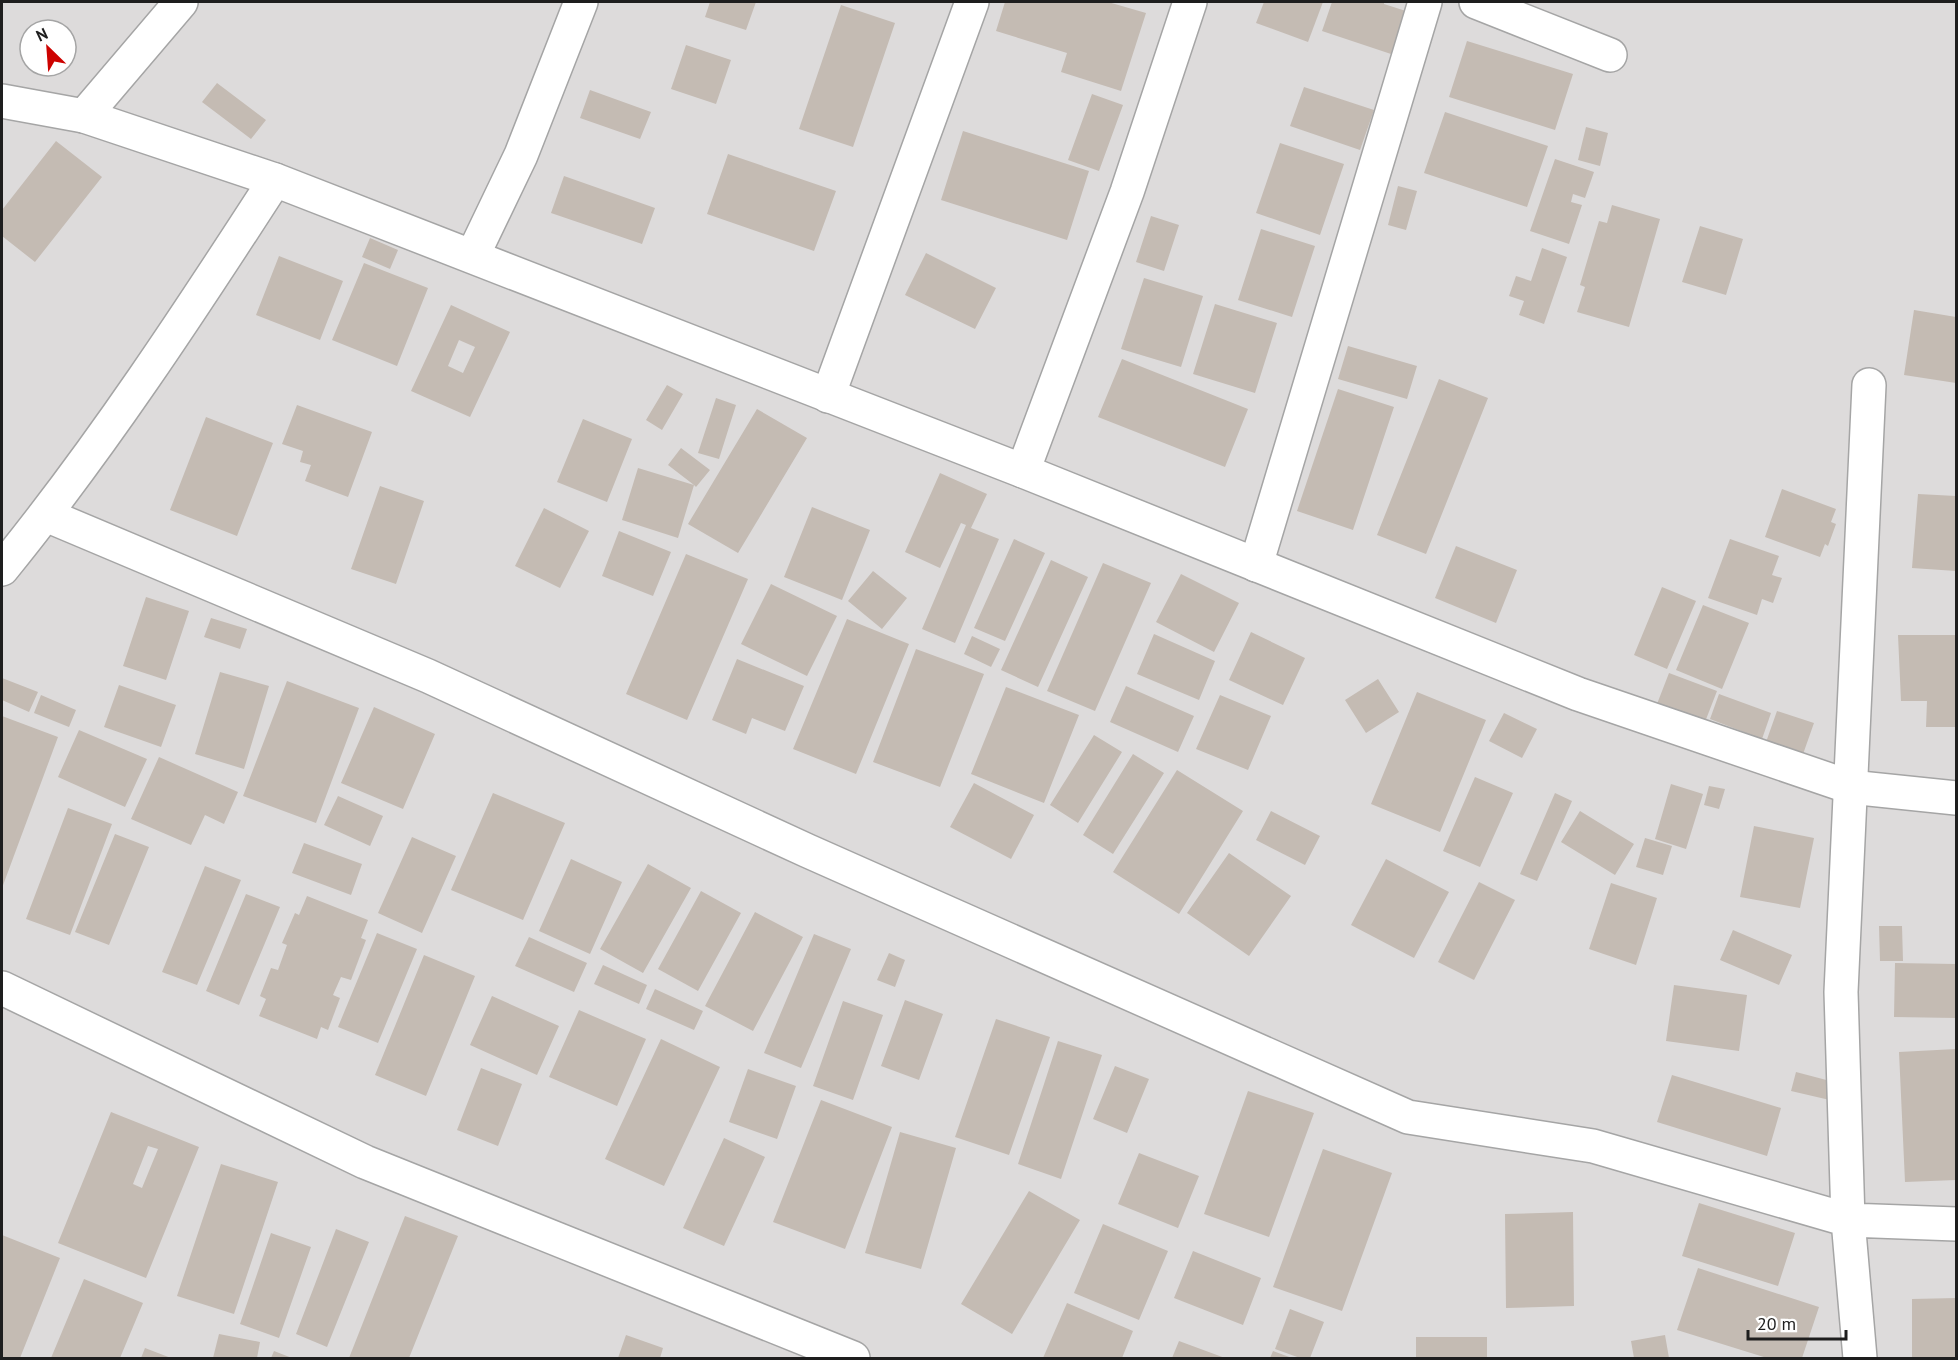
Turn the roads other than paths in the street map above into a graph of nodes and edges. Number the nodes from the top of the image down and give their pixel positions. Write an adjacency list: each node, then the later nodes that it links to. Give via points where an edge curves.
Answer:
1 (181, 2): 9 (street)
2 (581, 2): 11 (street, via 521,155)
3 (972, 2): 13 (street)
4 (1190, 2): 14 (street, via 1127,192)
5 (1425, 2): 16 (street)
6 (1476, 2): 7 (street)
7 (1610, 55)
8 (2, 101): 9 (street)
9 (84, 116): 10 (street)
10 (275, 180): 11 (street); 15 (street, via 172,339)
11 (473, 255): 13 (street)
12 (1869, 385): 18 (street)
13 (828, 396): 14 (street)
14 (1023, 471): 16 (street)
15 (46, 514): 17 (street); 21 (street, via 428,676 808,851 1408,1117 1593,1146)
16 (1256, 565): 18 (street, via 1578,694)
17 (2, 569)
18 (1851, 787): 19 (street); 21 (street, via 1841,992)
19 (1956, 798)
20 (2, 988): 23 (street, via 365,1162)
21 (1848, 1220): 22 (street); 24 (street)
22 (1956, 1224)
23 (853, 1359)
24 (1860, 1359)

